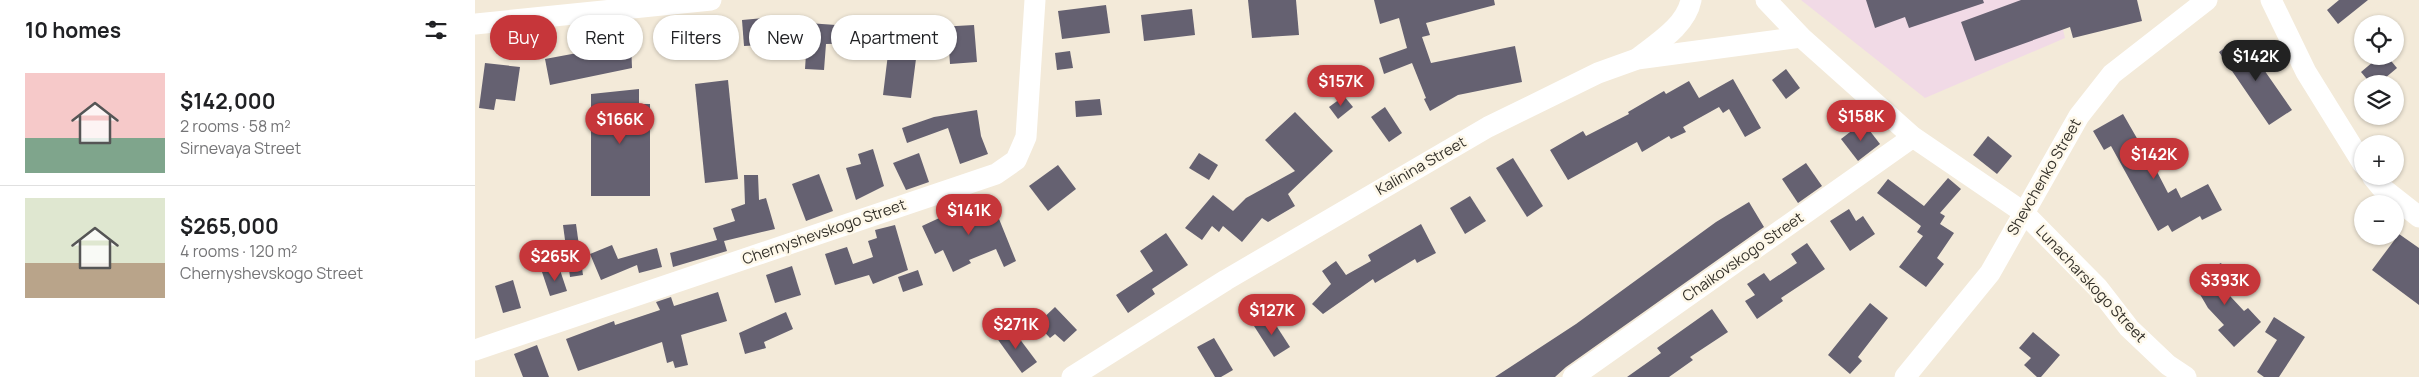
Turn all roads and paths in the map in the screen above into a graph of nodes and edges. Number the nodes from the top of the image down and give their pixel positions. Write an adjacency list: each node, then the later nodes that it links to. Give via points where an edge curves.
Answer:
1 (711, 0): 7 (street)
2 (1035, 0): 16 (street, Chernyshevskogo Street, via 1026,137 1016,160 1009,167)
3 (1691, 0): 10 (street, via 1689,10 1669,34)
4 (1766, 0): 9 (street, Lunacharskogo Street)
5 (2207, 0): 14 (street, Shevchenko Street, via 2112,74 2095,93)
6 (2271, 0): 12 (street, via 2307,72)
7 (563, 7): 8 (street)
8 (475, 24)
9 (1801, 38): 10 (street, Kalinina Street); 11 (street, Lunacharskogo Street)
10 (1637, 59): 17 (street, Kalinina Street, via 1599,73 1488,127 1226,280)
11 (1913, 137): 14 (street, Lunacharskogo Street); 18 (street, Chaikovskogo Street)
12 (2354, 149)
13 (2379, 185): 15 (street)
14 (2023, 212): 19 (street, Shevchenko Street, via 1990,273); 20 (street, Lunacharskogo Street, via 2098,288 2129,328 2168,365)
15 (2419, 217)
16 (475, 350)
17 (1072, 377)
18 (1573, 377)
19 (1905, 377)
20 (2186, 377)

